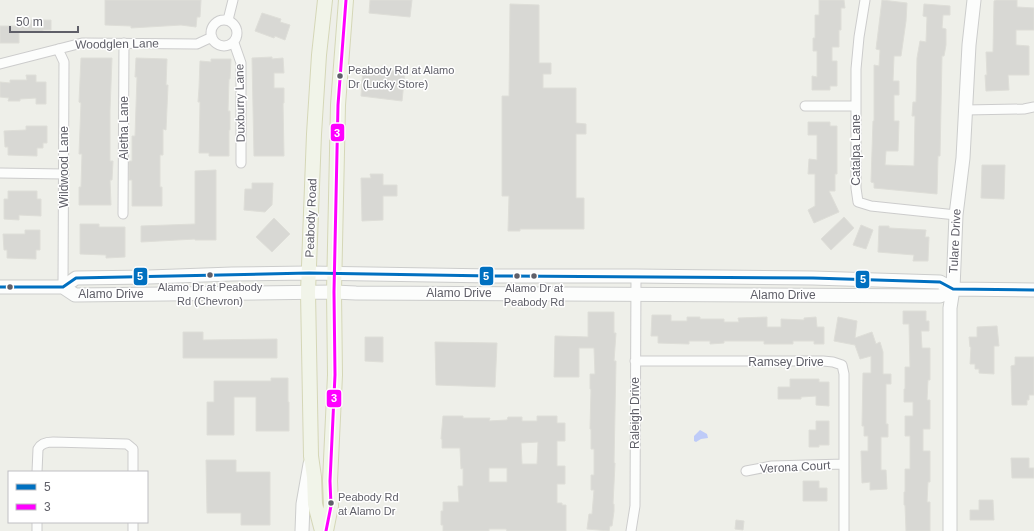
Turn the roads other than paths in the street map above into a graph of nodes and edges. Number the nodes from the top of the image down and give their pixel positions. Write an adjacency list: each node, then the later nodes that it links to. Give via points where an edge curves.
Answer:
1 (233, 0): 6 (street)
2 (325, 0): 21 (main road, Peabody Road, via 314,134)
3 (346, 0): 22 (main road, Peabody Road, via 338,105)
4 (865, 0): 13 (street, Catalpa Lane, via 856,69)
5 (974, 0): 15 (main road, Tulare Drive)
6 (228, 20): 7 (street, via 215,24 211,30); 9 (street, via 237,30)
7 (212, 37): 8 (street, Woodglen Lane, via 196,44); 9 (street, via 215,43 221,46)
8 (124, 42): 10 (street, Woodglen Lane, via 82,43); 19 (street, Aletha Lane)
9 (234, 43): 16 (street, Duxburry Lane, via 241,63)
10 (58, 49): 11 (street, Woodglen Lane); 18 (street, Wildwood Lane, via 64,62)
11 (0, 64)
12 (805, 106): 13 (street)
13 (856, 106): 20 (street, Catalpa Lane, via 858,202 871,206)
14 (1034, 107): 15 (street)
15 (966, 110): 20 (main road, Tulare Drive)
16 (241, 163)
17 (0, 173): 18 (street)
18 (64, 174): 25 (street, Wildwood Lane)
19 (123, 214)
20 (956, 215): 26 (main road, Tulare Drive)
21 (309, 273): 22 (main road, Alamo Drive); 25 (main road, Alamo Drive, via 76,278); 28 (main road, Peabody Road)
22 (335, 273): 23 (main road, Alamo Drive); 29 (main road, Peabody Road)
23 (636, 276): 26 (main road, Alamo Drive, via 940,282); 30 (street, Raleigh Drive)
24 (0, 287): 25 (main road, Alamo Drive)
25 (63, 287): 28 (main road, Alamo Drive, via 75,296)
26 (953, 290): 27 (main road, Alamo Drive); 30 (main road, Alamo Drive, via 940,296); 42 (main road, Tulare Drive, via 950,308)
27 (1034, 290)
28 (308, 292): 29 (main road, Alamo Drive); 32 (main road, Peabody Road)
29 (334, 292): 30 (main road, Alamo Drive); 39 (main road, Peabody Road, via 335,375 330,506)
30 (636, 294): 31 (street, Raleigh Drive)
31 (635, 360): 33 (street, Ramsey Drive, via 823,361 842,365); 40 (street, Raleigh Drive, via 635,506)
32 (312, 456): 37 (main road, via 303,504); 38 (main road, Peabody Road, via 315,504)
33 (844, 464): 36 (street, Verona Court, via 772,466); 41 (street, Ramsey Drive)
34 (37, 471): 35 (street, via 38,449 46,442 127,444 133,449)
35 (133, 471)
36 (746, 471)
37 (302, 531)
38 (322, 531)
39 (326, 531)
40 (631, 531)
41 (844, 531)
42 (950, 531)

